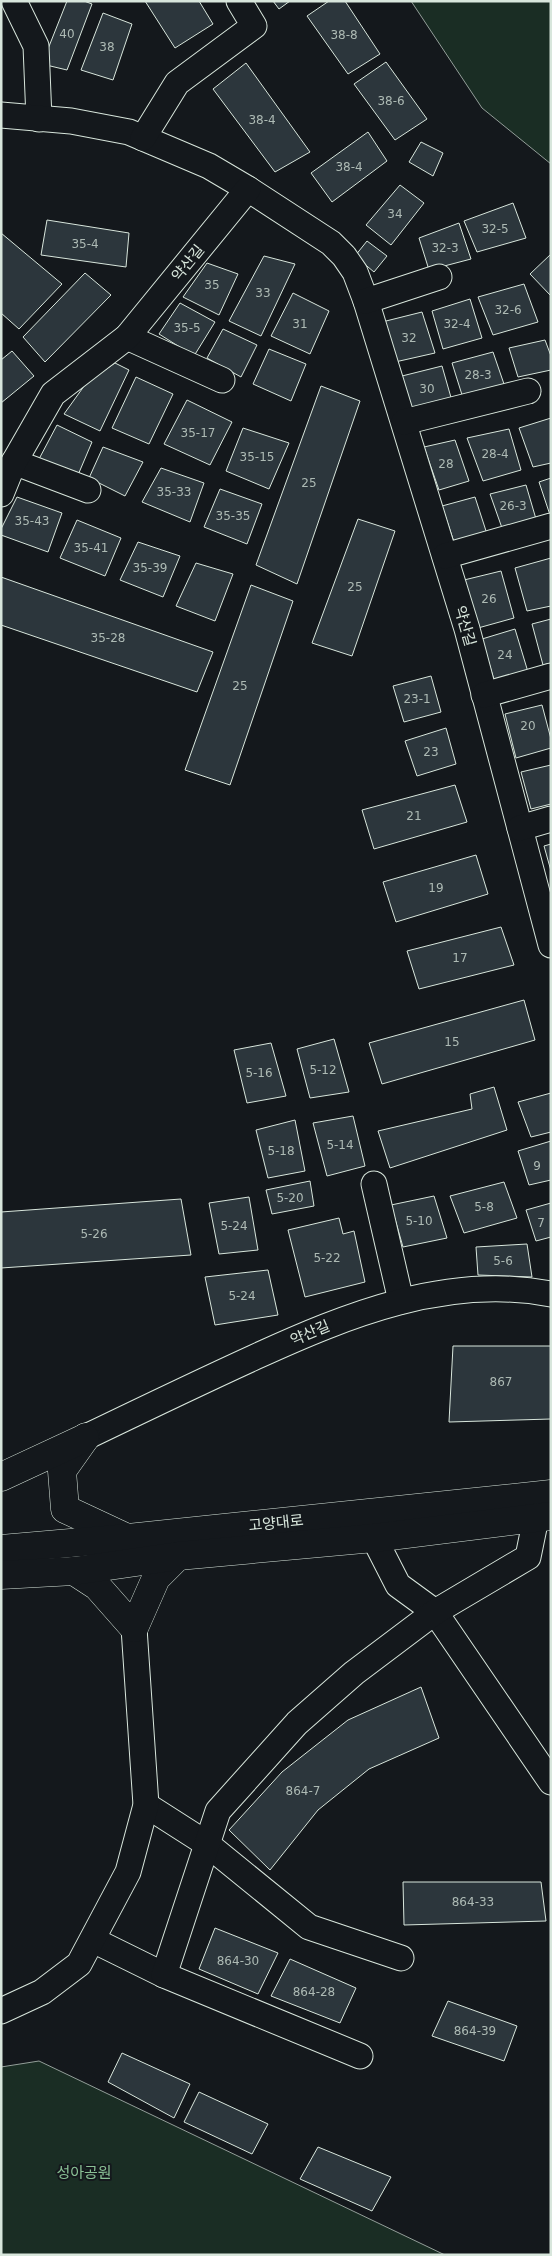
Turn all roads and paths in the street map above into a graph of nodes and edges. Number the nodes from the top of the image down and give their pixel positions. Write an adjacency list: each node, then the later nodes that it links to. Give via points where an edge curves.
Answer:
1 (14, 1): 4 (street, via 36,46)
2 (239, 1): 5 (street, via 254,26 177,83)
3 (1, 115): 4 (street, 약산길)
4 (39, 119): 5 (street, 약산길, via 72,121)
5 (143, 138): 6 (street, 약산길, via 209,166)
6 (248, 189): 8 (street, 약산길, via 331,243 355,272); 9 (street, 약산길)
7 (439, 277): 8 (street)
8 (366, 301): 12 (street, 약산길)
9 (127, 337): 10 (street); 13 (street, 약산길, via 53,394)
10 (222, 380)
11 (528, 392): 12 (street)
12 (404, 422): 17 (street, 약산길)
13 (14, 462): 14 (street); 15 (street, 약산길)
14 (88, 490)
15 (1, 494)
16 (551, 526): 17 (street)
17 (444, 556): 19 (street, 약산길)
18 (551, 676): 19 (street)
19 (484, 695): 21 (street, 약산길)
20 (551, 818): 21 (street)
21 (520, 828): 22 (street, 약산길)
22 (551, 945)
23 (374, 1184): 25 (street)
24 (551, 1294): 25 (street, 약산길, via 530,1290 478,1290 423,1295)
25 (401, 1301): 26 (street, 약산길, via 316,1330)
26 (86, 1437): 27 (main road); 30 (main road, via 62,1471 65,1509)
27 (1, 1477)
28 (551, 1494): 30 (main road, 고양대로)
29 (544, 1517): 31 (main road, 고양대로); 36 (street, via 528,1557)
30 (128, 1538): 32 (main road, 고양대로)
31 (374, 1538): 33 (main road, 고양대로); 36 (street, via 398,1585)
32 (1, 1549)
33 (178, 1556): 34 (main road, 고양대로); 37 (main road, via 156,1578)
34 (74, 1571): 35 (main road, 고양대로); 37 (main road, via 97,1586)
35 (1, 1575)
36 (436, 1612): 38 (street); 40 (street, via 354,1673 297,1723 218,1811)
37 (134, 1628): 39 (street)
38 (551, 1782)
39 (146, 1804): 40 (street); 41 (street, via 128,1872)
40 (207, 1844): 42 (street, via 309,1927); 43 (street)
41 (93, 1940): 43 (street); 44 (street, via 79,1964 42,1992)
42 (401, 1958)
43 (164, 1975): 45 (street)
44 (1, 2011)
45 (360, 2056)

